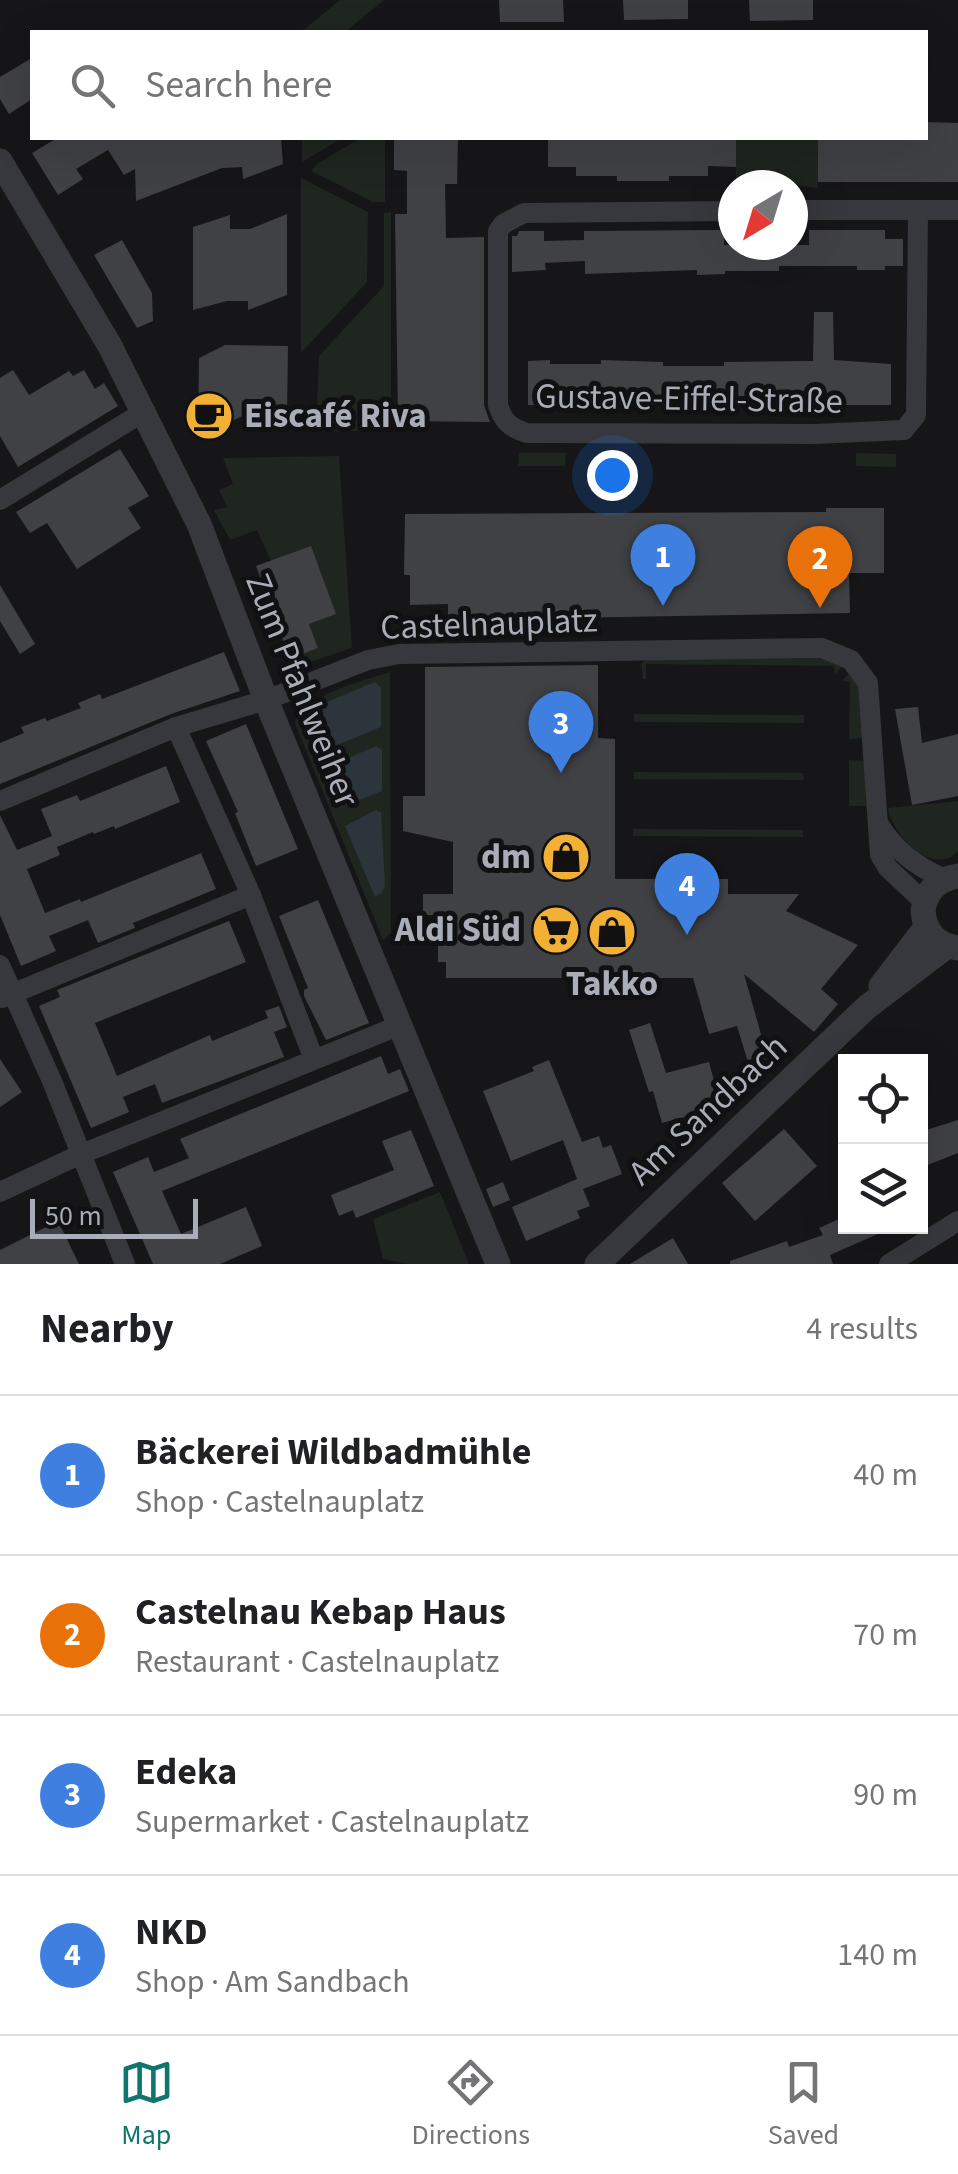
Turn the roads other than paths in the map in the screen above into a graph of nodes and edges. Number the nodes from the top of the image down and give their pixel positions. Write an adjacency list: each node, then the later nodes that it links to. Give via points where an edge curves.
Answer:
1 (0, 162): 6 (street, Zum Pfahlweiher)
2 (808, 210): 3 (street)
3 (918, 210): 4 (street); 5 (street, Gustave-Eiffel-Straße, via 916,416 904,430 527,432 503,420 497,303 503,224 524,213)
4 (958, 210)
5 (718, 211)
6 (145, 412): 7 (street); 8 (street, Zum Pfahlweiher, via 199,524)
7 (0, 500)
8 (266, 700): 9 (street, Castelnauplatz); 11 (street, Castelnauplatz, via 400,654 822,648 851,660 868,683); 19 (street, Zum Pfahlweiher)
9 (176, 727): 10 (street, Castelnauplatz); 13 (street)
10 (0, 801)
11 (876, 821): 12 (street, via 899,852); 14 (street, Castelnauplatz, via 880,855)
12 (952, 878): 14 (street, Am Sandbach, via 932,888)
13 (251, 895): 17 (street); 20 (street)
14 (925, 915): 15 (street, via 938,942); 18 (street, Am Sandbach)
15 (952, 947): 18 (street, Am Sandbach)
16 (0, 965): 17 (street)
17 (6, 996): 21 (street, via 52,1081)
18 (867, 1007): 26 (street, Am Sandbach)
19 (398, 1026): 20 (street); 25 (street, Zum Pfahlweiher)
20 (313, 1057): 21 (street)
21 (79, 1155): 22 (street); 24 (street)
22 (0, 1192)
23 (958, 1221): 27 (street)
24 (124, 1264)
25 (498, 1264)
26 (597, 1264)
27 (889, 1264)

